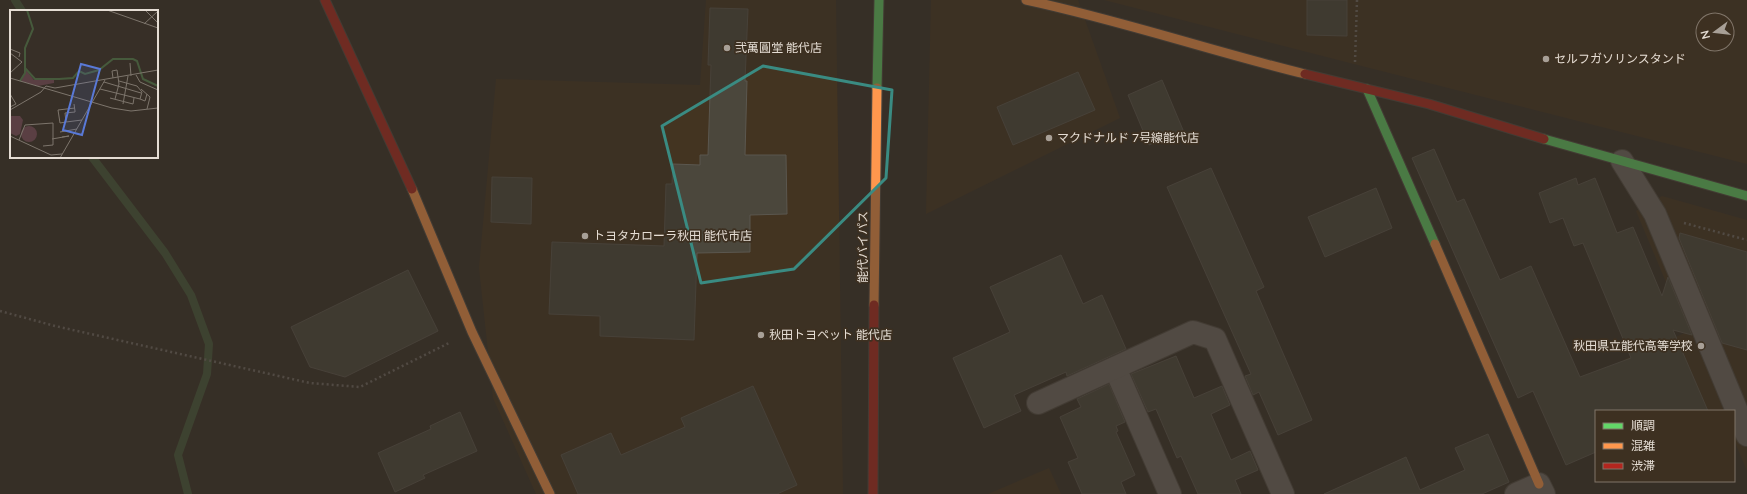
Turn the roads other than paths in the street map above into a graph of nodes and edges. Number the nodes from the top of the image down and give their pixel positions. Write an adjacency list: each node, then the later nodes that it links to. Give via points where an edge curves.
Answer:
1 (325, 0): 11 (main road, via 416,197 472,332)
2 (880, 0): 12 (main road, 能代バイパス, via 874,227)
3 (1026, 0): 4 (main road)
4 (1367, 89): 5 (main road, via 1429,104); 10 (main road)
5 (1622, 161): 6 (main road); 9 (street, via 1655,214)
6 (1747, 196)
7 (1115, 368): 8 (street); 13 (street); 14 (street, via 1193,332 1215,339)
8 (1038, 403)
9 (1747, 435)
10 (1541, 489): 15 (street)
11 (550, 494)
12 (873, 494)
13 (1170, 494)
14 (1283, 494)
15 (1516, 494)

